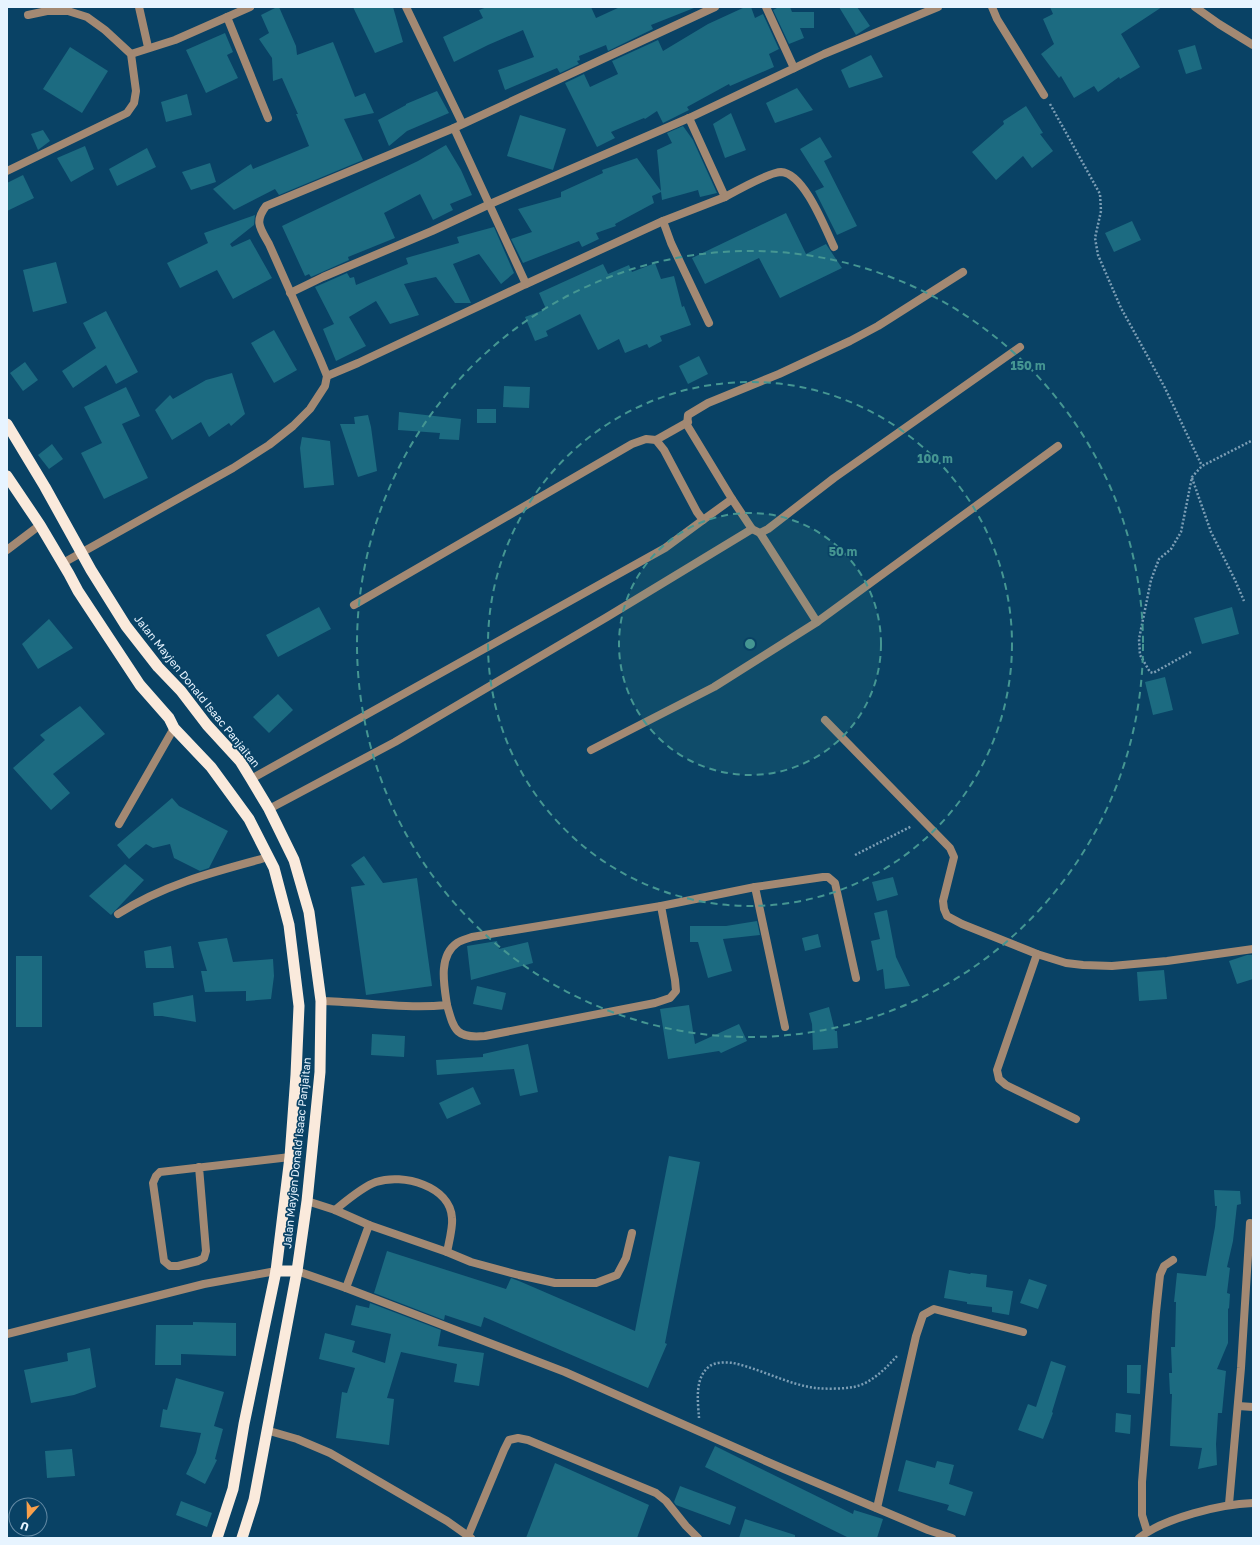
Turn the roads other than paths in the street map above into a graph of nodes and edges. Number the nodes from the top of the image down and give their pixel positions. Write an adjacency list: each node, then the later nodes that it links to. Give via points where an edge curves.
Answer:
1 (139, 7): 12 (street)
2 (250, 7): 10 (street)
3 (406, 7): 18 (street)
4 (715, 7): 18 (street)
5 (766, 7): 14 (street)
6 (938, 7): 14 (street)
7 (992, 7): 15 (street)
8 (1195, 7): 11 (street)
9 (28, 15): 13 (street, via 47,11 68,11 87,17)
10 (227, 18): 12 (street, via 175,40); 16 (street)
11 (1253, 45)
12 (148, 47): 13 (street)
13 (131, 54): 20 (street, via 136,91 134,103 127,113)
14 (794, 68): 17 (street)
15 (1044, 95)
16 (268, 118)
17 (689, 118): 21 (street); 22 (street)
18 (462, 123): 19 (street)
19 (454, 128): 22 (street); 27 (street, via 266,206 259,215 259,227)
20 (7, 171)
21 (725, 197): 23 (street); 24 (street, via 767,176 781,172 795,178 806,190)
22 (490, 204): 26 (street); 27 (street)
23 (663, 221): 26 (street); 28 (street)
24 (834, 247)
25 (963, 272): 31 (street, via 878,326 779,374 708,404 688,415)
26 (526, 284): 30 (street)
27 (290, 293): 30 (street)
28 (709, 323)
29 (1020, 347): 40 (street)
30 (327, 376): 42 (street, via 325,386 310,408 269,445)
31 (688, 422): 33 (street); 36 (street, via 687,426)
32 (7, 424): 42 (highway, Jalan Mayjen Donald Isaac Panjaitan)
33 (656, 440): 37 (street); 44 (street, via 646,439 632,444)
34 (1058, 446): 45 (street)
35 (7, 476): 38 (highway, Jalan Mayjen Donald Isaac Panjaitan)
36 (732, 499): 37 (street); 39 (street)
37 (703, 520): 49 (street, via 665,548)
38 (40, 525): 41 (street); 43 (highway, Jalan Mayjen Donald Isaac Panjaitan)
39 (752, 529): 40 (street); 50 (street, via 395,742)
40 (760, 533): 45 (street)
41 (7, 550)
42 (82, 552): 43 (street); 49 (highway, Jalan Mayjen Donald Isaac Panjaitan, via 126,626 158,667 240,761)
43 (63, 563): 47 (highway, Jalan Mayjen Donald Isaac Panjaitan, via 78,591 140,685 169,718)
44 (354, 605)
45 (817, 622): 48 (street, via 714,687)
46 (824, 720): 57 (street, via 950,848 954,857 943,901 947,916)
47 (174, 728): 51 (street); 52 (highway, Jalan Mayjen Donald Isaac Panjaitan, via 211,767 234,797)
48 (591, 750)
49 (251, 779): 50 (highway, Jalan Mayjen Donald Isaac Panjaitan)
50 (269, 809): 59 (highway, Jalan Mayjen Donald Isaac Panjaitan, via 294,860 308,912)
51 (119, 824)
52 (269, 857): 55 (street, via 193,878 137,902); 63 (highway, Jalan Mayjen Donald Isaac Panjaitan, via 289,925 299,1006)
53 (755, 887): 54 (street); 58 (street, via 823,877 832,880 837,891); 61 (street)
54 (661, 906): 60 (street, via 472,937 457,942 448,952 444,963); 60 (street, via 675,980 676,991 670,998 655,1003 472,1037 464,1035 453,1026)
55 (118, 914)
56 (1253, 949): 57 (street, via 1112,966 1066,963)
57 (1037, 954): 62 (street, via 997,1070 999,1079 1006,1085)
58 (856, 978)
59 (321, 1001): 60 (street, via 406,1006); 65 (highway, Jalan Mayjen Donald Isaac Panjaitan, via 320,1072)
60 (447, 1005)
61 (785, 1027)
62 (1076, 1119)
63 (290, 1157): 64 (street); 72 (highway, Jalan Mayjen Donald Isaac Panjaitan)
64 (199, 1167): 64 (street, via 160,1172 153,1184 164,1261 170,1266 204,1258 206,1251)
65 (307, 1201): 66 (street); 73 (highway, Jalan Mayjen Donald Isaac Panjaitan)
66 (335, 1210): 68 (street); 70 (street, via 376,1182 396,1179 426,1185 446,1199 452,1218)
67 (1250, 1223): 77 (street)
68 (369, 1225): 70 (street); 74 (street)
69 (632, 1233): 70 (street, via 626,1258 617,1275 596,1283 555,1283 471,1262)
70 (447, 1252)
71 (1173, 1260): 83 (street, via 1164,1266 1160,1275 1156,1312 1142,1482 1142,1516)
72 (276, 1271): 73 (highway); 76 (street, via 204,1284); 86 (highway, Jalan Mayjen Donald Isaac Panjaitan, via 233,1490)
73 (297, 1271): 74 (street); 79 (highway, Jalan Mayjen Donald Isaac Panjaitan)
74 (346, 1288): 82 (street, via 558,1370)
75 (1023, 1332): 82 (street, via 934,1309 923,1315)
76 (7, 1334)
77 (1238, 1406): 78 (street); 81 (street)
78 (1253, 1407)
79 (266, 1430): 85 (street, via 297,1439 330,1453); 87 (highway, Jalan Mayjen Donald Isaac Panjaitan, via 254,1500)
80 (1253, 1503): 81 (street)
81 (1229, 1504): 83 (street)
82 (877, 1508): 84 (street)
83 (1147, 1531): 90 (street)
84 (943, 1536): 89 (street)
85 (470, 1537): 88 (street, via 504,1450 509,1440 518,1438 656,1493 666,1500)
86 (218, 1538)
87 (242, 1538)
88 (698, 1538)
89 (952, 1538)
90 (1139, 1538)

